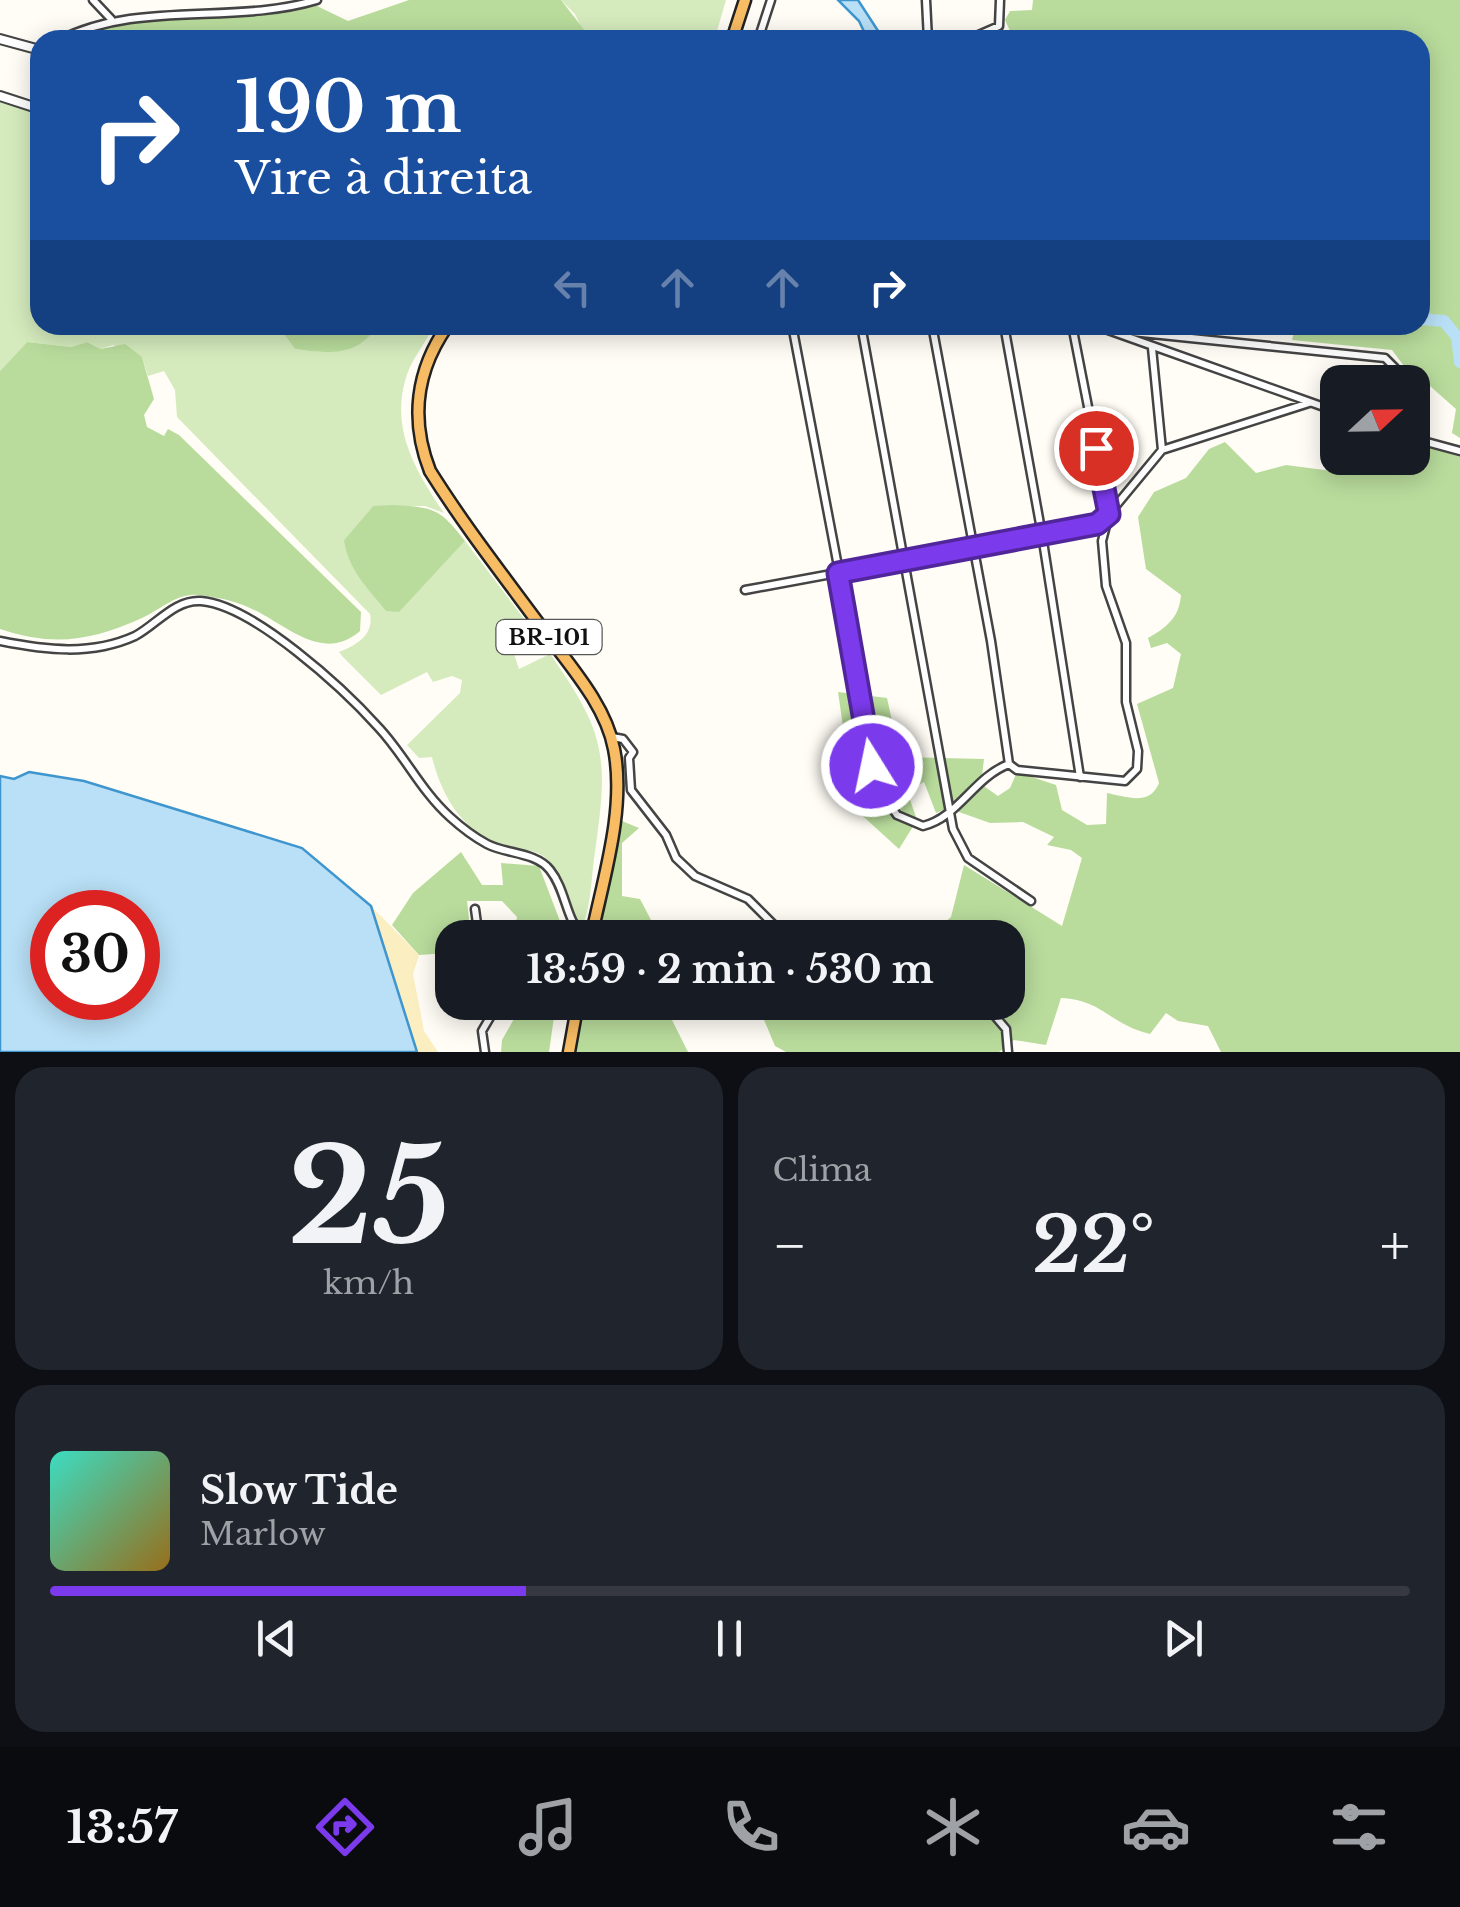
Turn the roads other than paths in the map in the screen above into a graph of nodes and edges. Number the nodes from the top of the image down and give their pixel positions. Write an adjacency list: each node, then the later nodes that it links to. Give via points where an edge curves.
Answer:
1 (93, 0): 7 (street)
2 (317, 0): 7 (street, via 266,12)
3 (745, 0): 9 (highway)
4 (771, 0): 10 (street)
5 (926, 0): 11 (street)
6 (1000, 0): 12 (street, via 999,26)
7 (112, 20): 8 (street)
8 (86, 30)
9 (735, 30)
10 (761, 30)
11 (928, 30)
12 (990, 30)
13 (0, 39): 14 (street)
14 (30, 47)
15 (0, 96): 16 (street)
16 (30, 106)
17 (442, 335): 39 (highway, BR-101, via 419,388 425,458 577,675)
18 (794, 335): 36 (street)
19 (863, 335): 35 (street)
20 (934, 335): 34 (street)
21 (1006, 335): 33 (street)
22 (1074, 335): 32 (street)
23 (1116, 335): 25 (street)
24 (1152, 335): 26 (street, via 1384,358)
25 (1152, 348): 27 (street); 30 (street)
26 (1392, 365)
27 (1310, 402): 28 (street); 30 (street)
28 (1320, 406)
29 (1430, 443): 31 (street)
30 (1162, 450): 32 (street)
31 (1460, 451)
32 (1109, 514): 33 (street, via 1097,524); 41 (street, via 1103,563 1126,643 1126,702 1140,764 1125,781)
33 (1042, 536): 34 (street); 41 (street)
34 (974, 547): 35 (street); 40 (street)
35 (906, 560): 36 (street); 44 (street)
36 (838, 573): 37 (street); 44 (street, via 881,792 896,815 914,825 935,823)
37 (745, 590)
38 (0, 641): 48 (street, via 72,651 124,640 188,602 237,613 290,646 360,709 458,824 487,844 544,863)
39 (611, 736): 42 (street, via 634,752); 43 (highway, BR-101)
40 (1009, 764): 41 (street); 44 (street, via 984,776)
41 (1080, 777)
42 (631, 785): 43 (street); 50 (street, via 687,869 748,899)
43 (616, 790): 49 (highway, BR-101)
44 (952, 808): 45 (street, via 953,830 968,858)
45 (1031, 901)
46 (475, 909): 47 (street)
47 (477, 920)
48 (569, 920)
49 (594, 920)
50 (768, 920)
51 (488, 1020): 54 (street)
52 (575, 1020): 55 (highway)
53 (998, 1020): 56 (street)
54 (484, 1052)
55 (569, 1052)
56 (1008, 1052)

